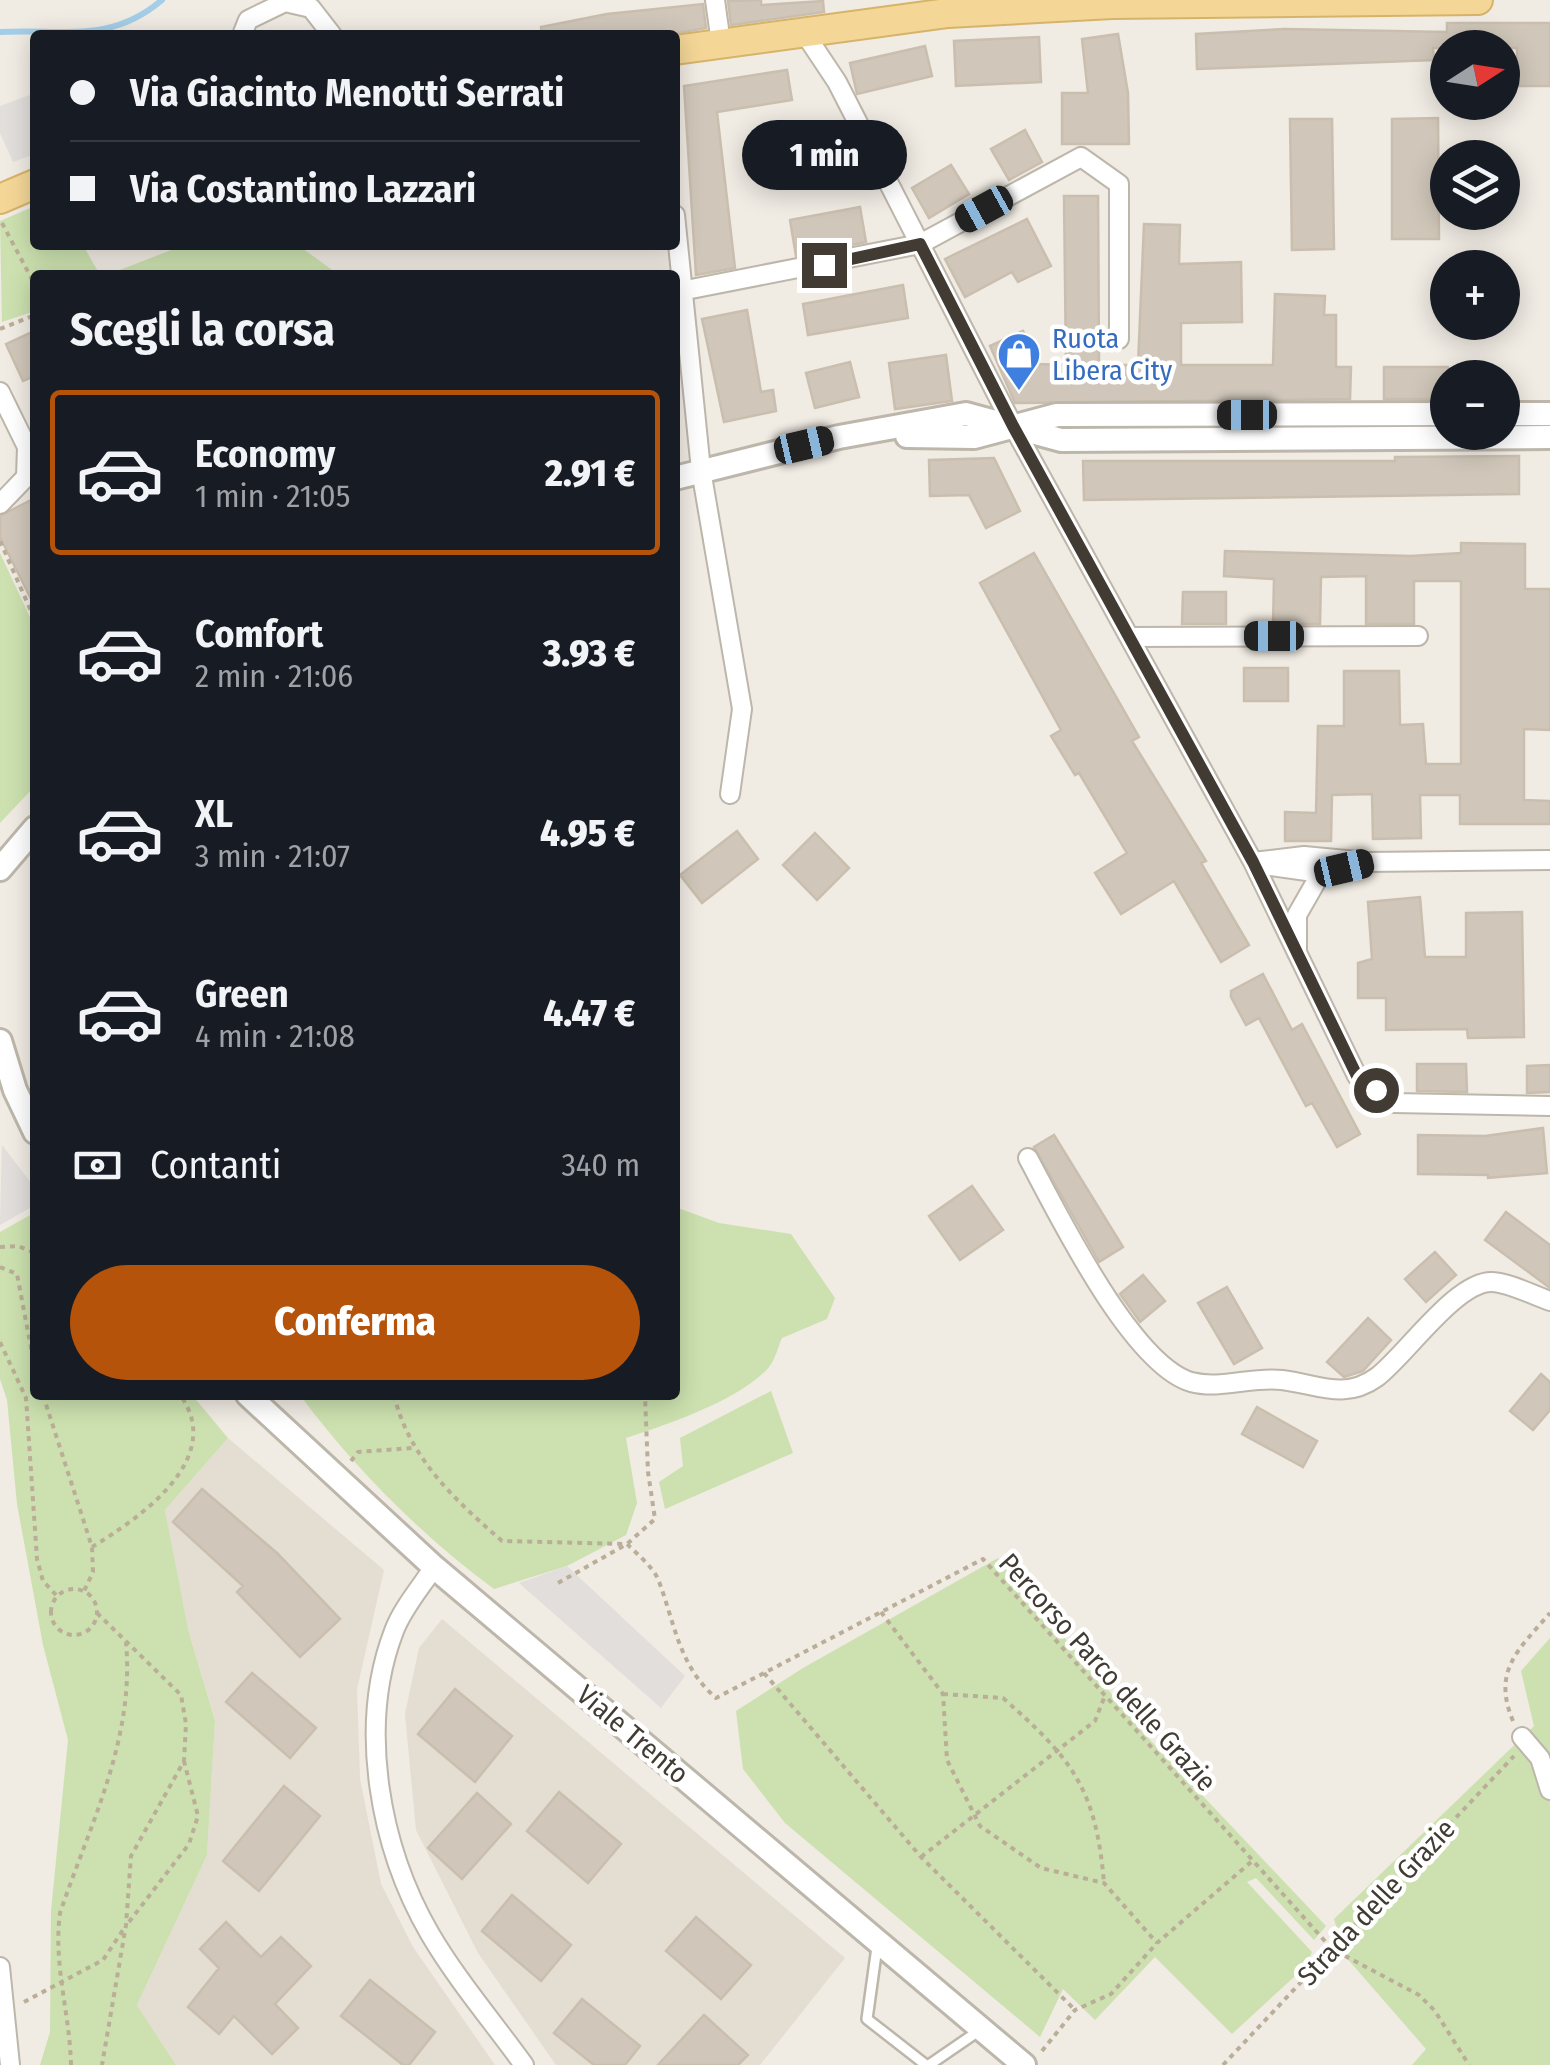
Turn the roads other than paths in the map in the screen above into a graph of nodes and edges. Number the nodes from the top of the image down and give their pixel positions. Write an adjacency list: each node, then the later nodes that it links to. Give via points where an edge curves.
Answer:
1 (715, 0): 6 (street)
2 (1478, 0): 5 (main road, via 1094,5 948,13)
3 (244, 30): 4 (street, via 248,20 285,2 312,8)
4 (328, 30)
5 (803, 31): 6 (main road); 10 (street)
6 (721, 43): 7 (main road)
7 (680, 49)
8 (30, 186): 9 (main road)
9 (0, 198)
10 (920, 244): 12 (street); 13 (street, via 1081,157 1119,184); 18 (street)
11 (680, 278): 12 (street)
12 (681, 291): 20 (street)
13 (1120, 339)
14 (0, 392): 22 (street, via 27,448 26,477)
15 (1430, 414): 18 (street, via 1057,415)
16 (1520, 414): 17 (street)
17 (1550, 414)
18 (1013, 426): 19 (street, via 1060,440); 20 (street, via 974,437 858,434); 24 (street)
19 (1550, 437)
20 (701, 470): 21 (street); 25 (street, via 742,710)
21 (680, 476)
22 (0, 504)
23 (1418, 636): 24 (street)
24 (1131, 637): 28 (street)
25 (730, 794)
26 (30, 834): 30 (street)
27 (1550, 860): 29 (street)
28 (1253, 862): 29 (street, via 1304,856); 31 (street); 32 (street)
29 (1368, 862): 31 (street)
30 (2, 869)
31 (1321, 874): 32 (street, via 1297,914)
32 (1297, 958): 35 (street, via 1357,1076 1394,1104)
33 (0, 1040): 34 (street)
34 (8, 1084): 36 (street)
35 (1550, 1106)
36 (30, 1123)
37 (1028, 1158): 38 (street, via 1101,1290 1170,1372 1189,1381 1280,1379 1340,1392 1376,1377 1470,1287 1492,1282)
38 (1550, 1301)
39 (253, 1400): 40 (street, Viale Trento)
40 (434, 1566): 43 (street, Viale Trento); 48 (street, via 394,1630 376,1706 380,1790 401,1872 430,1935)
41 (1522, 1736): 42 (street, via 1540,1758)
42 (1550, 1790)
43 (878, 1939): 45 (street, Viale Trento); 49 (lane, via 866,2019)
44 (0, 1967): 47 (street)
45 (982, 2029): 46 (street, Viale Trento); 49 (lane)
46 (1033, 2058)
47 (10, 2065)
48 (524, 2065)
49 (928, 2065)

